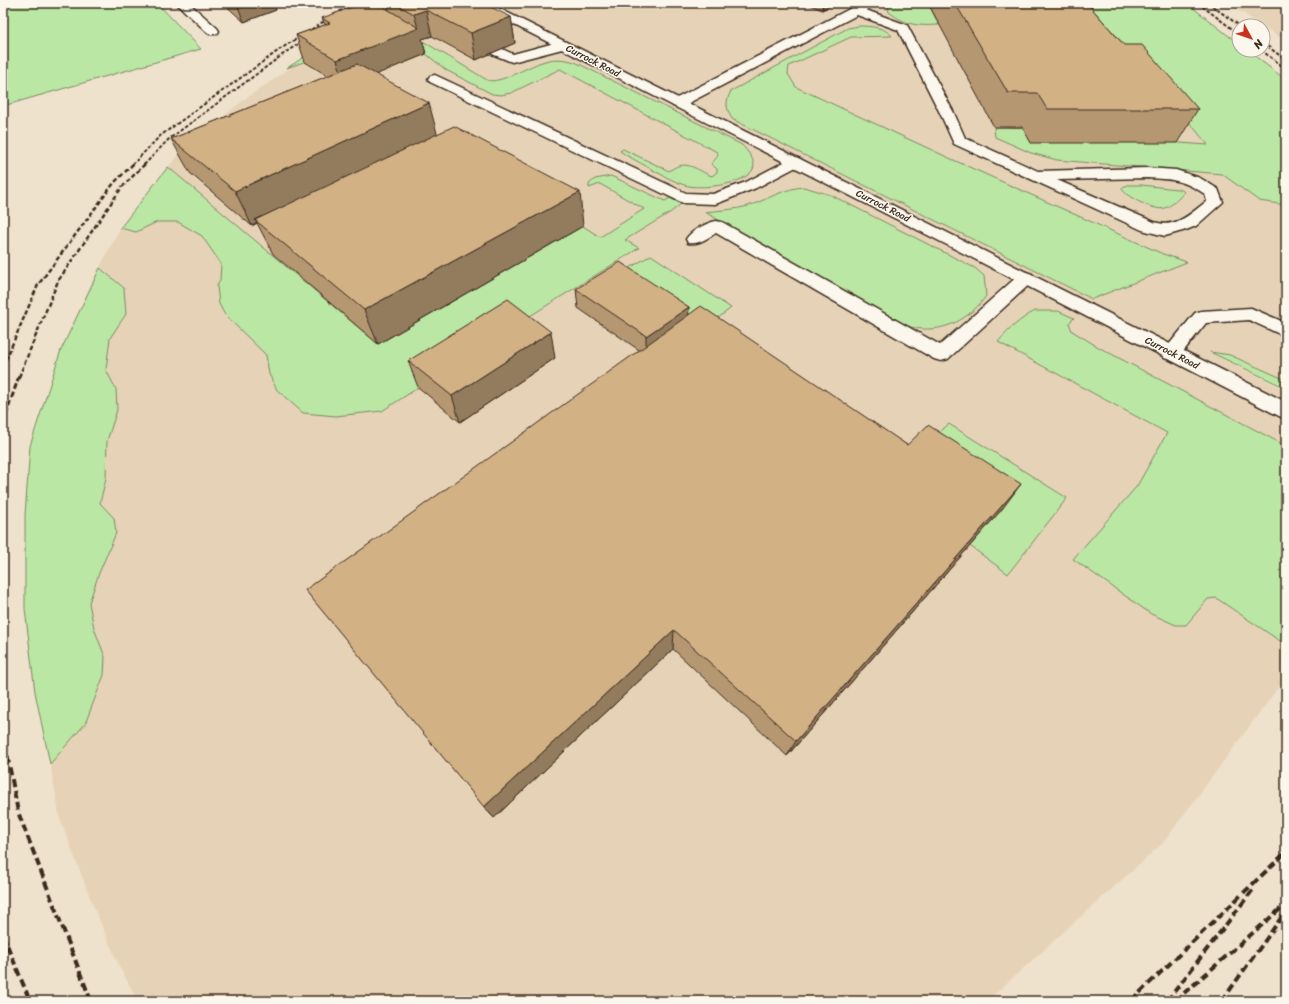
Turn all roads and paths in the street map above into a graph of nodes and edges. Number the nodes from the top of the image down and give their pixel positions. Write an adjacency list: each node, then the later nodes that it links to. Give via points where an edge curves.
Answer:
1 (182, 3): 5 (street)
2 (869, 3): 4 (street)
3 (478, 8): 6 (street, Currock Road)
4 (855, 10): 9 (street); 11 (street, via 903,28 959,141)
5 (213, 31)
6 (562, 45): 7 (street, via 512,58); 9 (street, Currock Road)
7 (496, 51)
8 (435, 79): 10 (street, via 683,198 715,199 751,185)
9 (678, 103): 10 (street, Currock Road)
10 (795, 162): 13 (street, Currock Road)
11 (1036, 176): 11 (street, via 1148,226 1165,230 1190,222 1215,202 1212,192 1195,181 1176,175 1147,173)
12 (694, 239): 13 (street, via 716,226 941,354)
13 (1026, 278): 15 (street, Currock Road)
14 (1286, 331): 15 (street, via 1251,314 1201,317)
15 (1171, 353): 16 (street, Currock Road)
16 (1286, 411)

